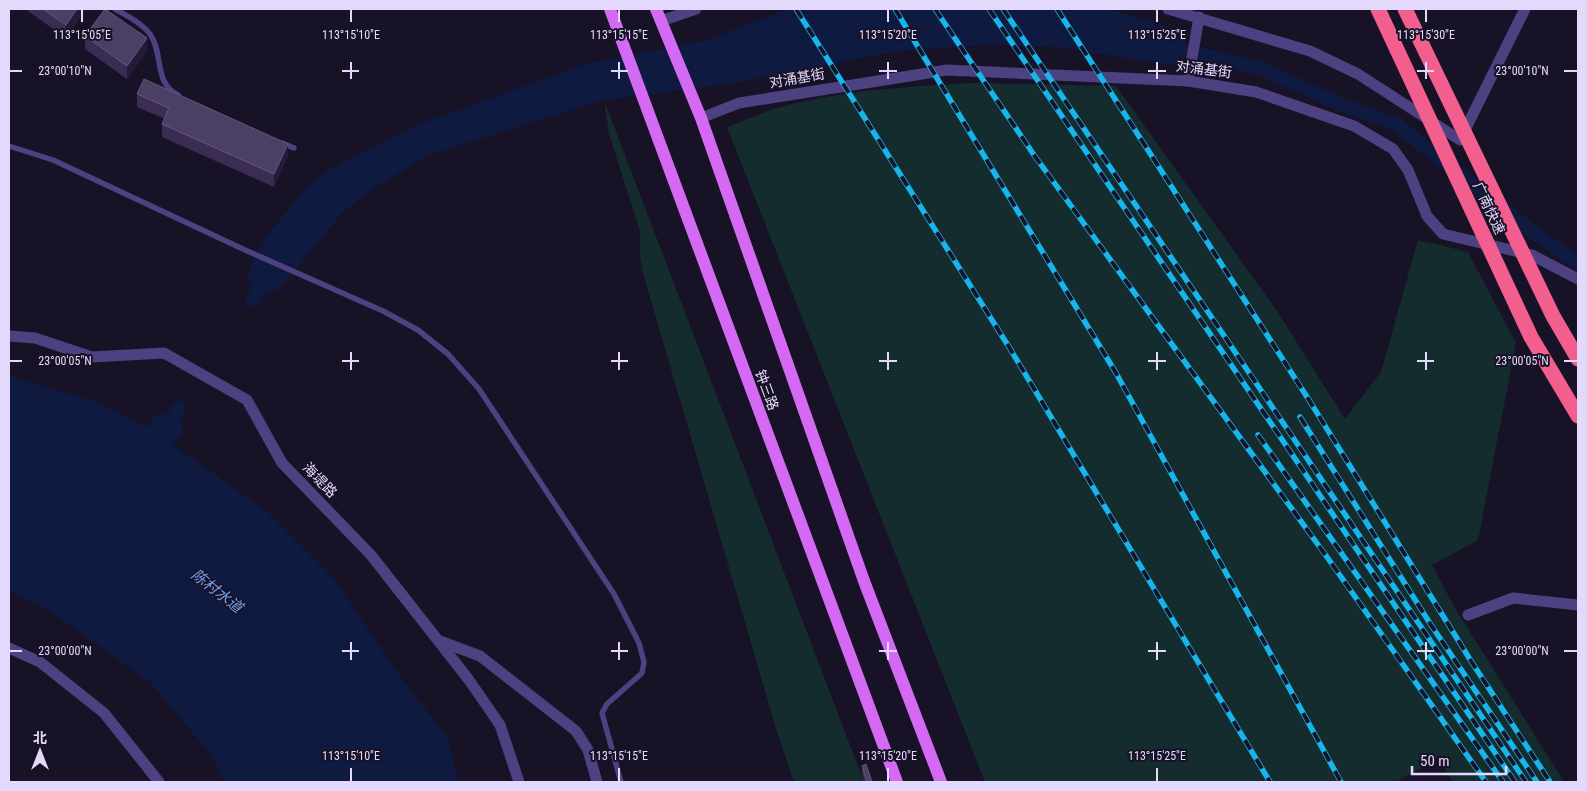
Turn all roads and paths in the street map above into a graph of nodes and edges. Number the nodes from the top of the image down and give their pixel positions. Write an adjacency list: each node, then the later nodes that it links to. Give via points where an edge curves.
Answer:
1 (116, 9): 12 (lane, via 147,30 156,46 165,85)
2 (610, 9): 29 (main road, 钟三路)
3 (656, 9): 10 (main road, 钟三路)
4 (696, 9): 10 (street)
5 (1168, 9): 9 (street)
6 (1378, 9): 20 (highway, 广南快速, bridge, via 1531,337)
7 (1405, 9): 19 (highway, 广南快速, bridge, via 1553,316)
8 (1525, 9): 9 (street, via 1460,140 1358,74 1310,51)
9 (1199, 17): 11 (street)
10 (661, 21): 13 (main road, 钟三路)
11 (1189, 76): 13 (street, 对涌基街, via 947,70 739,103); 17 (street, 对涌基街, via 1256,92 1354,126 1393,149 1408,170 1427,216 1443,234 1532,255)
12 (185, 98)
13 (700, 118): 30 (main road, 钟三路, via 864,581)
14 (276, 140): 16 (lane)
15 (9, 146): 28 (lane, via 53,160 402,320 454,360 484,396 614,594 639,643 644,662 642,674 602,713)
16 (294, 148)
17 (1578, 279)
18 (9, 336): 23 (street, 海堤路, via 35,338 92,357 164,354 247,400 282,463 371,554)
19 (1578, 359)
20 (1578, 416)
21 (1578, 605): 22 (street, via 1513,598)
22 (1468, 615)
23 (438, 640): 26 (street, 海堤路, via 500,725); 27 (street, via 480,656 576,731 588,750)
24 (9, 648): 25 (street, via 40,662 104,713)
25 (159, 782)
26 (519, 782)
27 (597, 782)
28 (621, 782)
29 (897, 782)
30 (941, 782)

